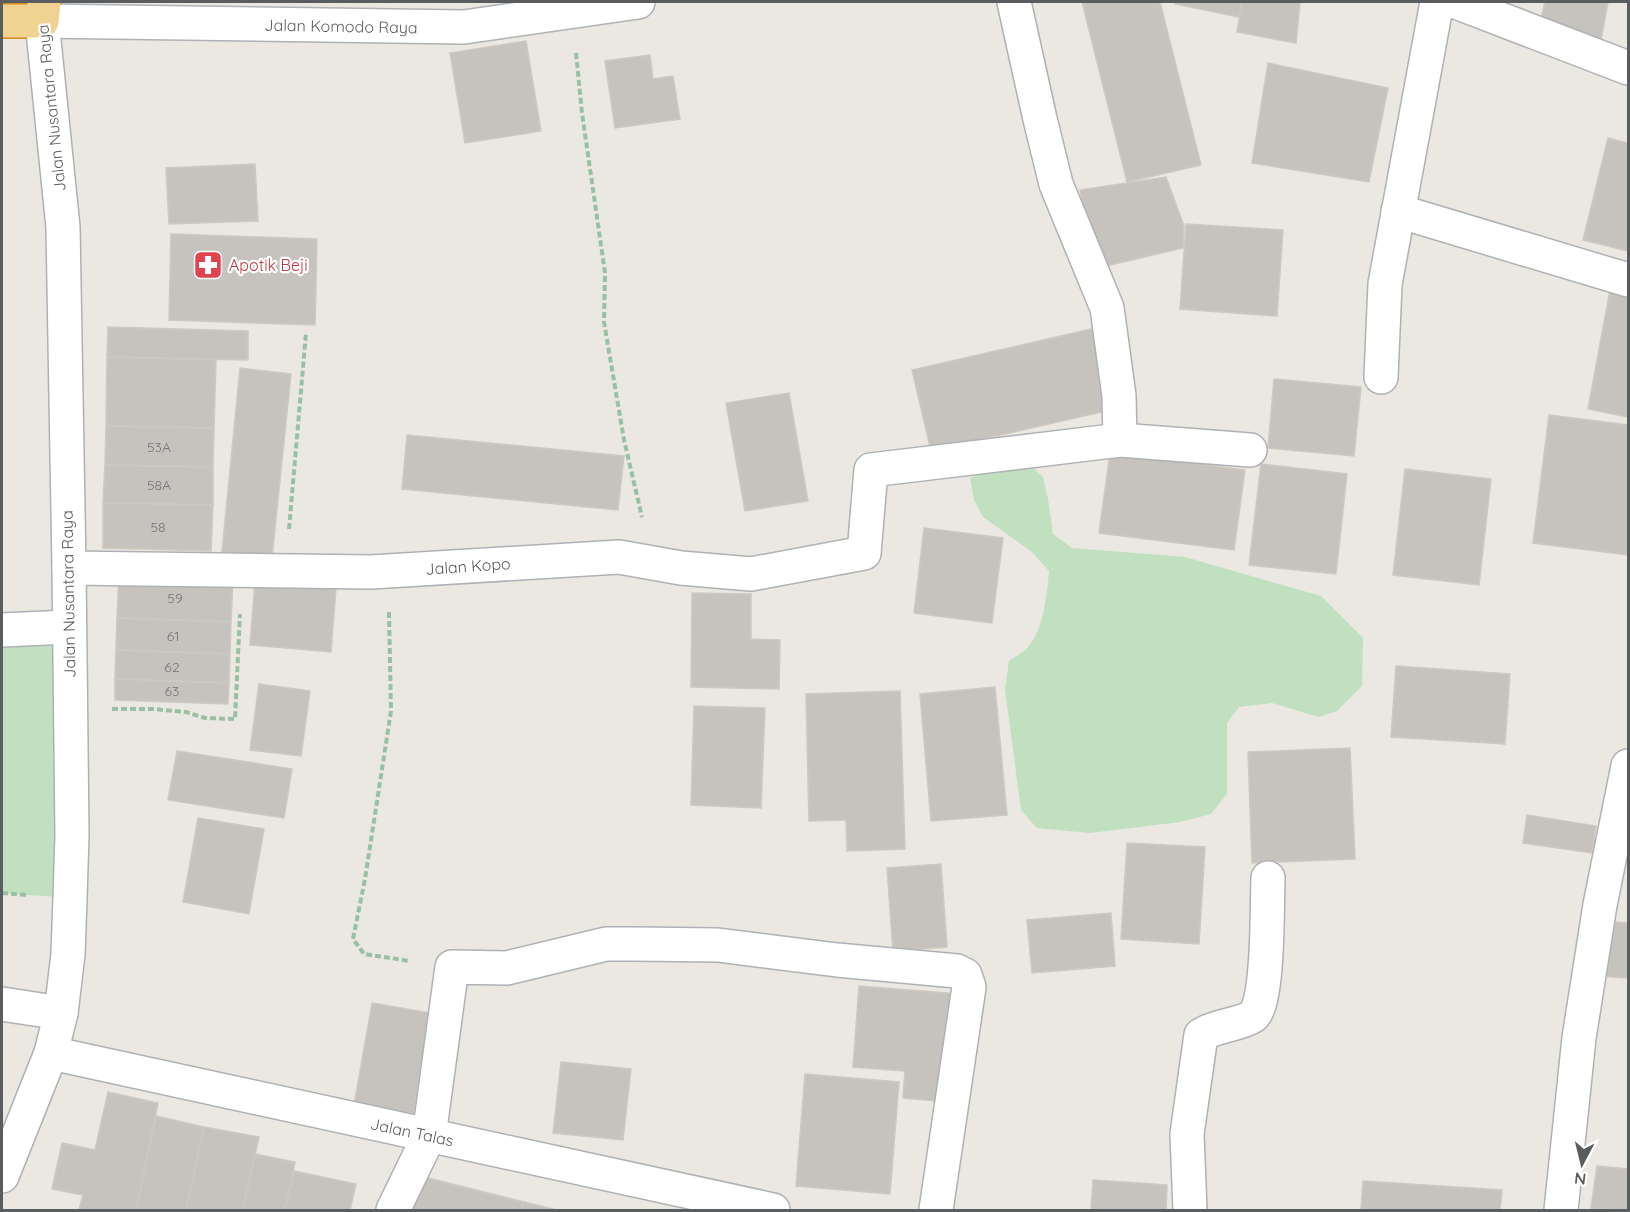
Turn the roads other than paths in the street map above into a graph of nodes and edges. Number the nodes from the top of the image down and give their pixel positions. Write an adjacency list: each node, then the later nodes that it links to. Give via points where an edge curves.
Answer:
1 (638, 2): 6 (street, Jalan Komodo Raya, via 572,10)
2 (1014, 2): 13 (street, via 1056,184 1107,308 1119,396)
3 (1437, 2): 10 (street)
4 (1456, 2): 7 (street)
5 (43, 11): 6 (street, Jalan Komodo Raya); 8 (highway); 15 (street, Jalan Nusantara Raya, via 63,227)
6 (463, 14)
7 (1526, 15): 9 (street, via 1592,56)
8 (2, 21)
9 (1629, 68)
10 (1398, 211): 11 (street); 12 (street, via 1385,284)
11 (1629, 280)
12 (1381, 377)
13 (1120, 440): 14 (street); 15 (street, Jalan Kopo, via 871,470 864,553 751,574 619,557 388,571)
14 (1250, 450)
15 (69, 568): 16 (street, Jalan Nusantara Raya)
16 (68, 627): 17 (street); 21 (street, Jalan Nusantara Raya, via 72,835 68,954)
17 (2, 630)
18 (1626, 786): 29 (street, via 1600,905 1579,1038)
19 (1268, 878): 28 (street, via 1260,1006 1254,1015 1201,1035 1187,1134)
20 (2, 1004): 21 (street)
21 (61, 1013): 22 (street, Jalan Nusantara Raya)
22 (51, 1053): 23 (street, Jalan Talas); 24 (street, Jalan Nusantara Raya)
23 (429, 1136): 25 (street, Jalan Talas); 26 (street); 27 (street, via 452,968 507,968 606,944 634,944 718,945 957,971 965,975 969,987)
24 (2, 1176)
25 (762, 1209)
26 (393, 1210)
27 (936, 1210)
28 (1191, 1210)
29 (1561, 1210)

